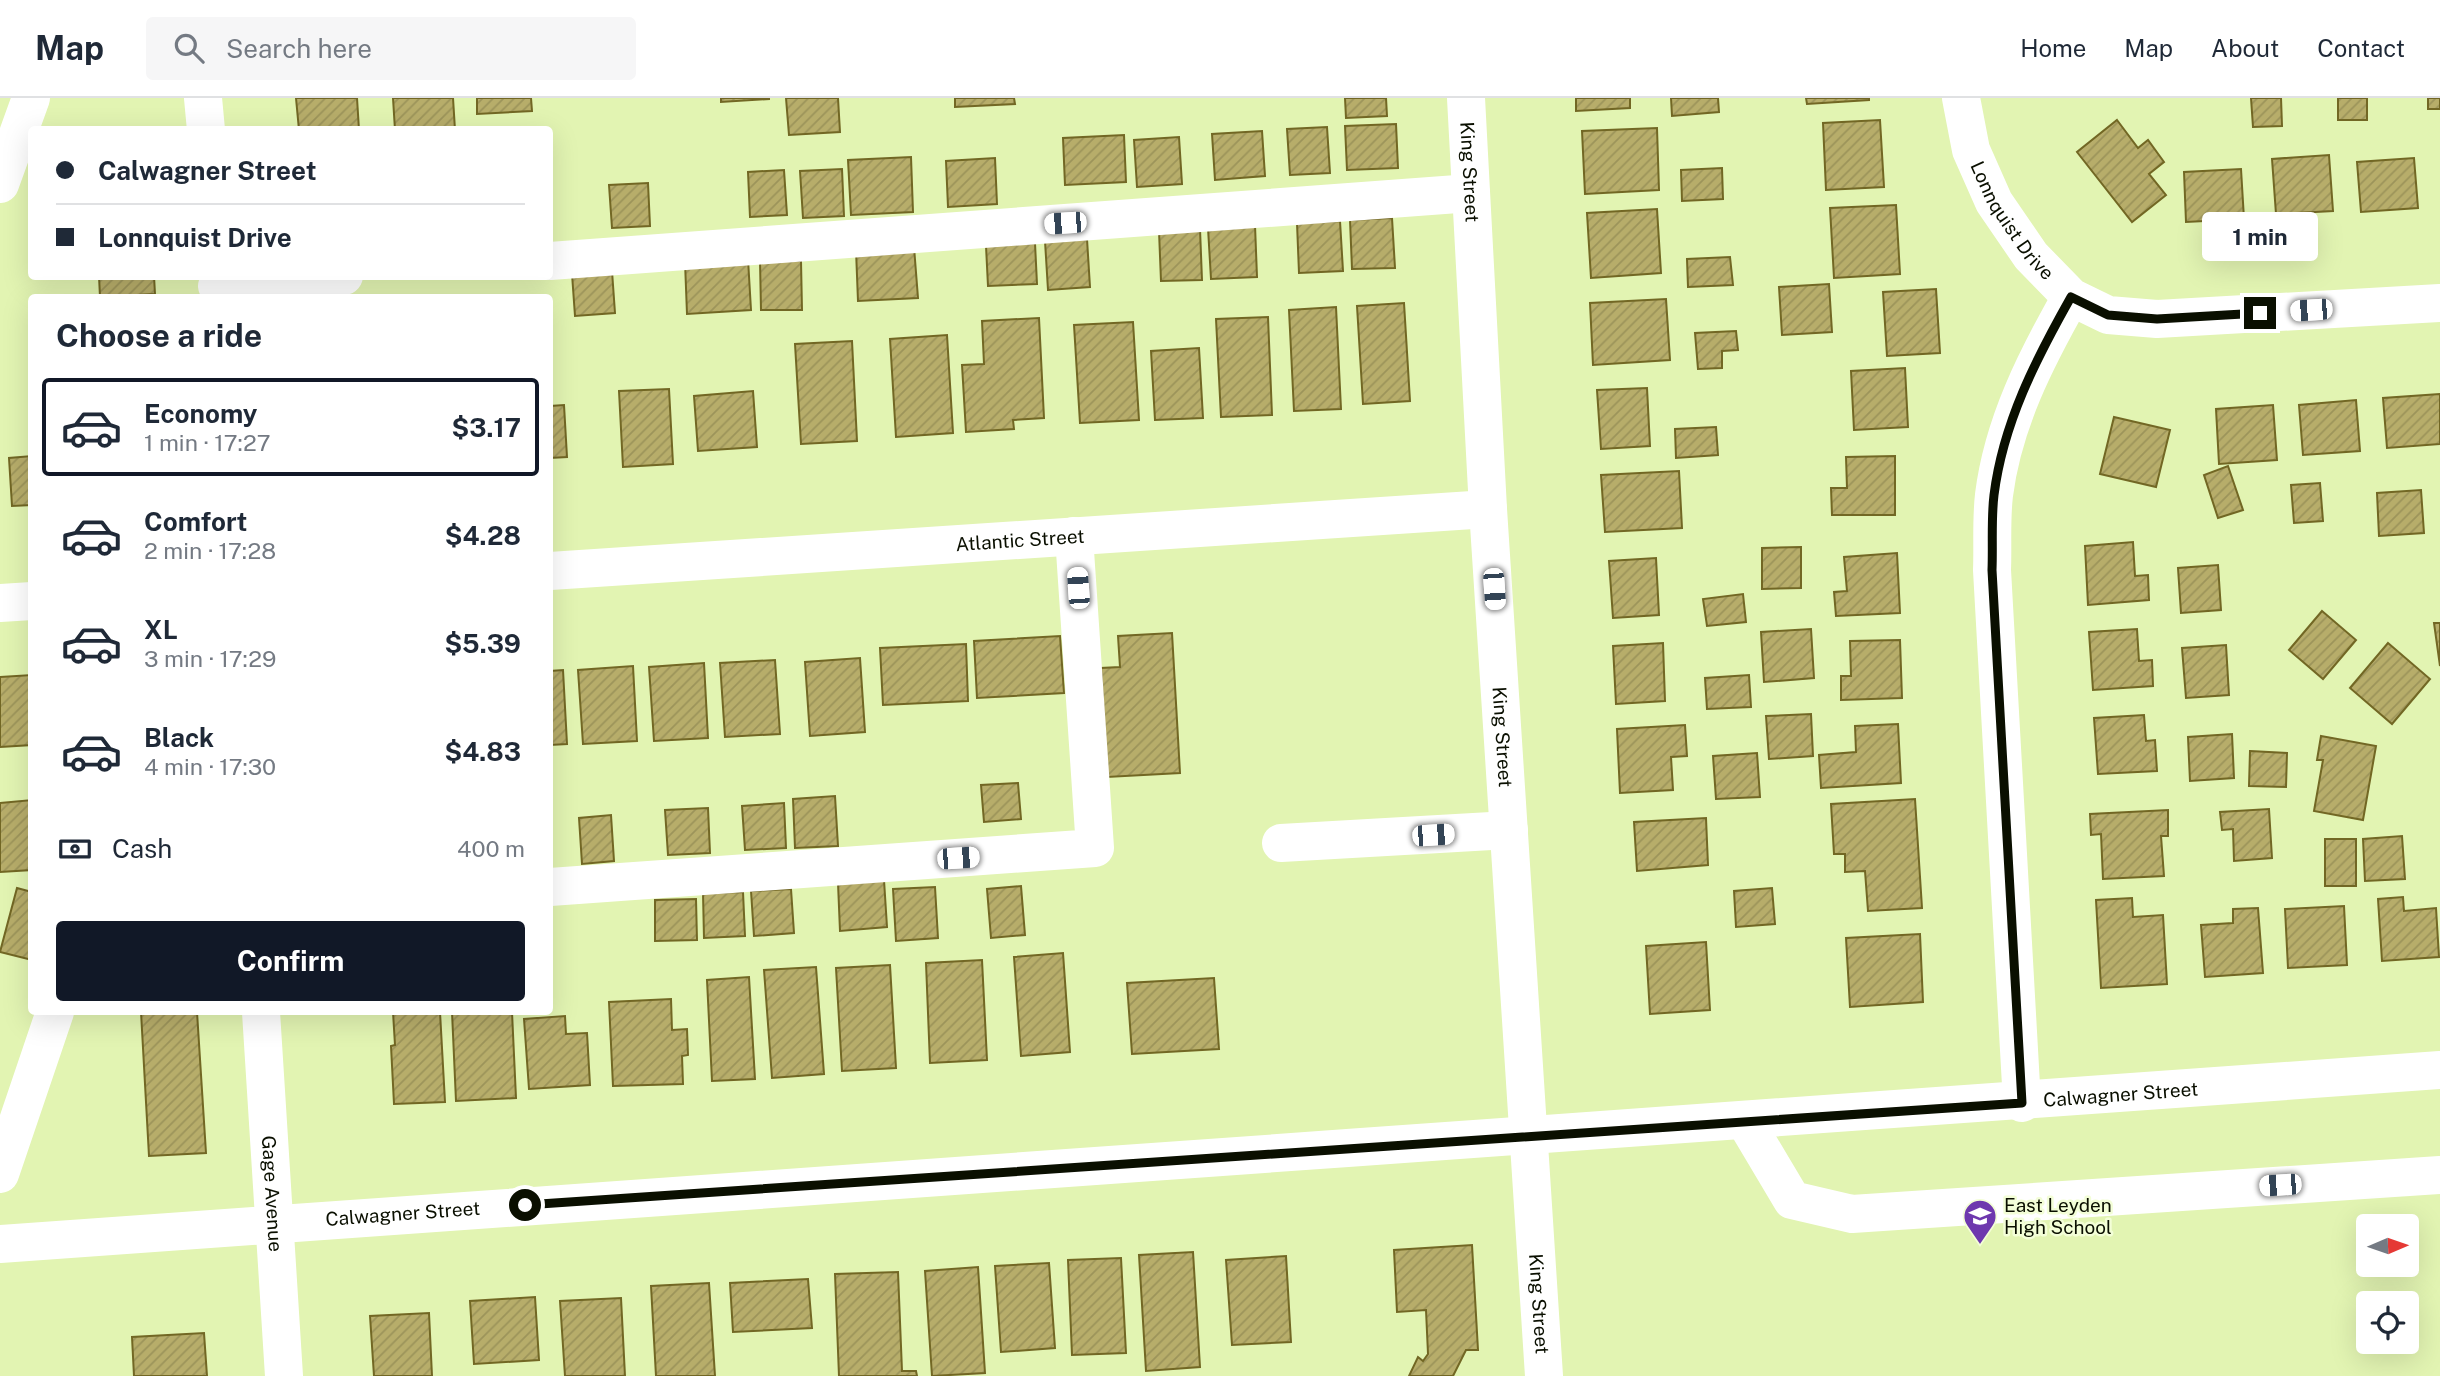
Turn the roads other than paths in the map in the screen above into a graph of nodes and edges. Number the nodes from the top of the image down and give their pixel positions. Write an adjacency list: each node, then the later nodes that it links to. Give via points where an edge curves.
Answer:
1 (31, 98): 6 (street)
2 (203, 98): 5 (street)
3 (1466, 98): 7 (street, King Street)
4 (1961, 98): 11 (street, Lonnquist Drive, via 1971,150 1994,202 2031,256)
5 (206, 126)
6 (0, 184)
7 (1471, 192): 8 (street); 13 (street, King Street)
8 (553, 261)
9 (298, 280): 10 (street)
10 (217, 287)
11 (2071, 297): 12 (street, Lonnquist Drive, via 2108,315 2157,319); 24 (street, via 2036,360 2009,428 1994,496 1992,570)
12 (2440, 303)
13 (1488, 509): 14 (street, Atlantic Street); 18 (street, King Street)
14 (1074, 536): 15 (street, Atlantic Street); 20 (street, via 1095,848)
15 (553, 571)
16 (28, 601): 17 (street)
17 (0, 603)
18 (1509, 830): 19 (street); 26 (street, King Street)
19 (1281, 843)
20 (553, 887)
21 (54, 1015): 27 (street)
22 (261, 1015): 29 (street, Gage Avenue)
23 (2440, 1070): 24 (street, Calwagner Street)
24 (2022, 1103): 25 (street, Calwagner Street)
25 (1745, 1121): 26 (street, Calwagner Street); 28 (street, via 1792,1200 1853,1214)
26 (1530, 1135): 29 (street, Calwagner Street); 32 (street, King Street)
27 (0, 1174)
28 (2440, 1175)
29 (274, 1222): 30 (street, Calwagner Street); 31 (street, Gage Avenue)
30 (0, 1244)
31 (284, 1376)
32 (1544, 1376)

